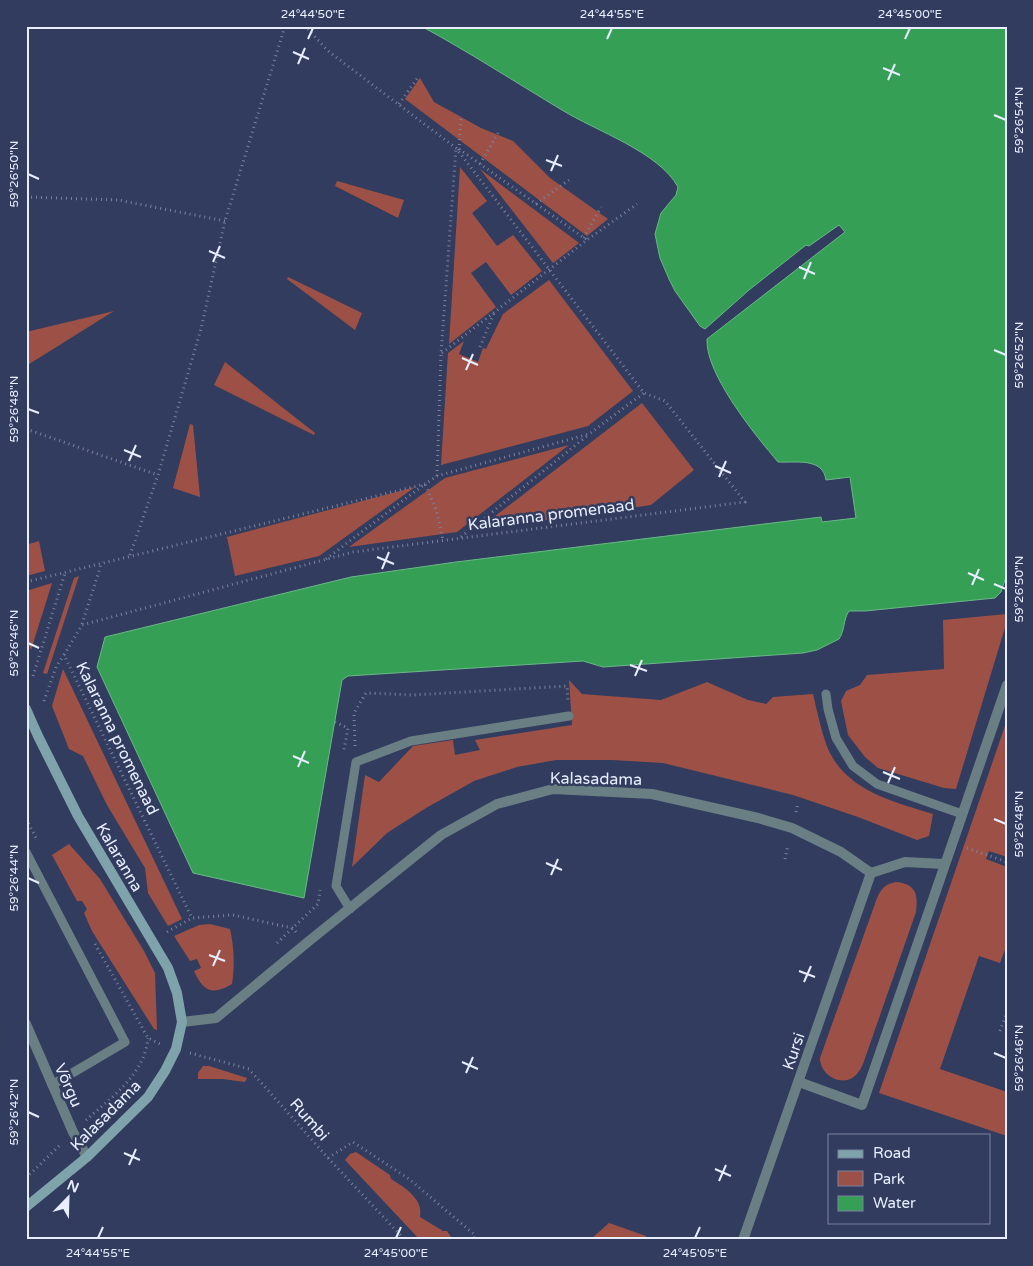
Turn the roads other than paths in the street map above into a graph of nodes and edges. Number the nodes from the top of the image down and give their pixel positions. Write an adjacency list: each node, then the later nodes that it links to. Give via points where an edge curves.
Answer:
1 (1007, 685): 5 (street)
2 (826, 694): 5 (lane, via 836,738 853,766 878,784)
3 (26, 709): 10 (street, Kalaranna, via 78,816 168,968)
4 (569, 716): 9 (lane, via 411,741 356,762 336,886)
5 (962, 814): 7 (street)
6 (26, 852): 13 (lane, via 124,1042)
7 (944, 864): 8 (street, via 905,862); 12 (street, via 862,1105)
8 (871, 872): 9 (street, Kalasadama, via 841,852 792,828 758,818 652,794 553,789 497,804 441,835); 12 (street, Kursi)
9 (350, 909): 10 (street, Kalasadama, via 216,1018)
10 (182, 1022): 14 (street, Kalasadama, via 176,1049 148,1097)
11 (26, 1024): 13 (street, Võrgu)
12 (799, 1082): 16 (street, Kursi)
13 (52, 1085): 14 (street, Võrgu)
14 (87, 1157): 15 (street, Kalasadama)
15 (26, 1207)
16 (743, 1240)

